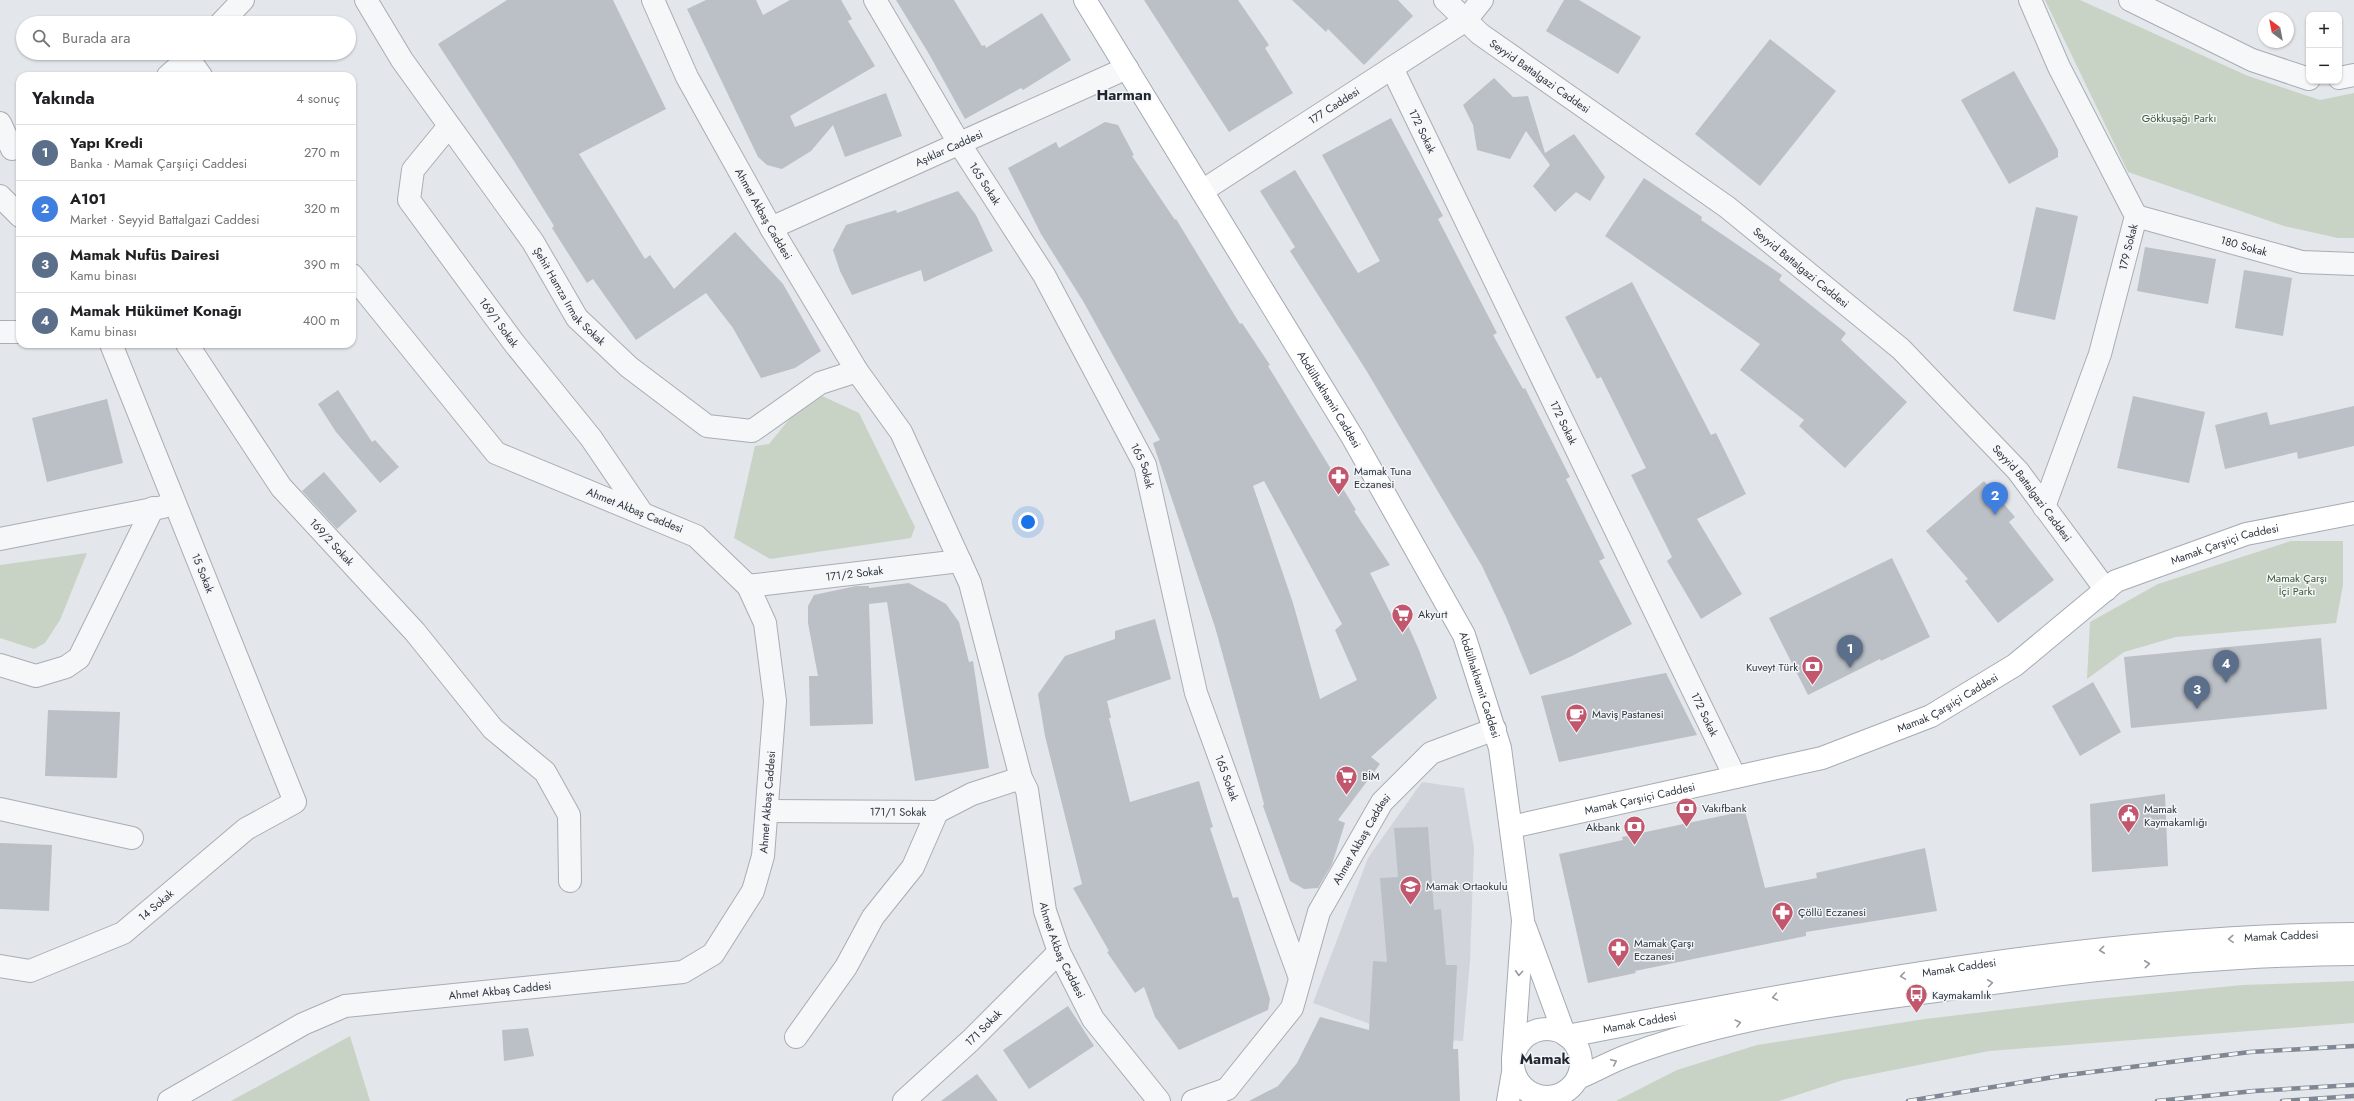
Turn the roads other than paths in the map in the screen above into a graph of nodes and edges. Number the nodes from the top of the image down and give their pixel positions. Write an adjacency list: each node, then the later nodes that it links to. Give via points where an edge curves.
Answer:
1 (242, 0): 10 (street)
2 (366, 0): 22 (street, Şehit Hamza Irmak Sokak, via 402,60)
3 (653, 0): 31 (street, Ahmet Akbaş Caddesi, via 687,77)
4 (875, 0): 23 (street, 165 Sokak)
5 (1085, 0): 14 (main road, Abdülhakhamit Caddesi)
6 (1445, 0): 11 (street, Seyyid Battalgazi Caddesi)
7 (1482, 0): 11 (street, 177 Caddesi)
8 (2030, 0): 30 (street, 179 Sokak, via 2059,67)
9 (2130, 0): 20 (street, via 2252,60)
10 (227, 16)
11 (1466, 20): 15 (street, 177 Caddesi); 40 (street, Seyyid Battalgazi Caddesi, via 1480,34 1727,207 1901,349 2018,471)
12 (186, 60): 16 (street)
13 (193, 60): 17 (street)
14 (1127, 68): 23 (street, Aşıklar Caddesi); 25 (main road, Abdülhakhamit Caddesi)
15 (1392, 68): 25 (street, 177 Caddesi); 50 (street, 172 Sokak)
16 (173, 72)
17 (199, 72)
18 (2354, 75): 19 (street)
19 (2342, 77)
20 (2306, 78)
21 (0, 123): 24 (street)
22 (449, 126): 38 (street, Şehit Hamza Irmak Sokak, via 533,242 577,318 629,367 707,426 752,431 820,383); 42 (street, 169/1 Sokak, via 413,170 409,200 514,343 591,438)
23 (959, 143): 31 (street, Aşıklar Caddesi); 64 (street, 165 Sokak, via 1044,275 1145,465 1196,693)
24 (11, 150)
25 (1202, 191): 49 (main road, Abdülhakhamit Caddesi, via 1353,438 1464,635)
26 (0, 193): 28 (street)
27 (0, 196): 29 (street)
28 (16, 197)
29 (16, 212)
30 (2136, 216): 32 (street, 180 Sokak, via 2302,262); 40 (street, 179 Sokak, via 2100,354)
31 (771, 228): 38 (street, Ahmet Akbaş Caddesi)
32 (2354, 264)
33 (356, 280): 42 (street, Ahmet Akbaş Caddesi, via 496,453)
34 (0, 332): 35 (street)
35 (16, 332)
36 (113, 348): 39 (street, 15 Sokak)
37 (190, 348): 58 (street, 169/2 Sokak, via 281,487 415,632 493,729 545,772 569,815)
38 (857, 371): 45 (street, Ahmet Akbaş Caddesi, via 901,432)
39 (176, 504): 41 (street); 52 (street, 15 Sokak)
40 (2044, 507): 47 (street, Seyyid Battalgazi Caddesi)
41 (153, 508): 44 (street); 48 (street, via 79,658 66,667 36,676)
42 (642, 513): 46 (street, Ahmet Akbaş Caddesi, via 696,536)
43 (2354, 513): 47 (main road, Mamak Çarşıiçi Caddesi, via 2246,534 2116,581)
44 (0, 539)
45 (960, 561): 46 (street, 171/2 Sokak); 51 (street, Ahmet Akbaş Caddesi, via 970,582)
46 (748, 586): 54 (street, Ahmet Akbaş Caddesi, via 765,623 775,701)
47 (2106, 590): 50 (main road, Mamak Çarşıiçi Caddesi, via 2015,665 1931,716 1822,758)
48 (0, 664)
49 (1494, 730): 56 (main road, Abdülhakhamit Caddesi, via 1500,748); 64 (street, Ahmet Akbaş Caddesi, via 1431,753 1382,802 1319,912)
50 (1735, 777): 56 (main road, Mamak Çarşıiçi Caddesi)
51 (1021, 778): 55 (street, 171/1 Sokak, via 972,794); 61 (street, Ahmet Akbaş Caddesi, via 1027,790 1044,911)
52 (295, 802): 63 (street, 14 Sokak, via 246,829 122,933 30,971)
53 (0, 809): 57 (street)
54 (767, 811): 55 (street, 171/1 Sokak); 69 (street, Ahmet Akbaş Caddesi, via 763,856 753,891 712,954 683,972 345,1006 303,1024)
55 (936, 812): 66 (street, via 913,867 873,917 846,967)
56 (1511, 827): 59 (main road, Abdülhakhamit Caddesi)
57 (132, 838)
58 (570, 881)
59 (1523, 920): 65 (main road); 67 (main road, one-way to 67)
60 (2354, 934): 65 (main road, Mamak Caddesi, one-way to 65, via 2161,943 2045,956 1938,970)
61 (1059, 952): 70 (street, 171 Sokak, via 970,1041); 71 (street, Ahmet Akbaş Caddesi, via 1094,1019)
62 (2354, 954): 68 (main road, Mamak Caddesi, one-way to 62, via 1627,1056 1685,1036 1754,1019 1847,1002 2164,962)
63 (0, 966)
64 (1300, 978): 72 (street, Ahmet Akbaş Caddesi, via 1292,1008 1226,1089)
65 (1566, 1035): 67 (main road, via 1542,1029 1531,1033 1522,1039 1516,1049); 68 (main road, via 1578,1049 1581,1059)
66 (796, 1037)
67 (1513, 1066): 68 (main road, via 1518,1083 1537,1097 1555,1097); 73 (main road)
68 (1570, 1089)
69 (169, 1101)
70 (904, 1101)
71 (1159, 1101)
72 (1193, 1101)
73 (1508, 1101)

